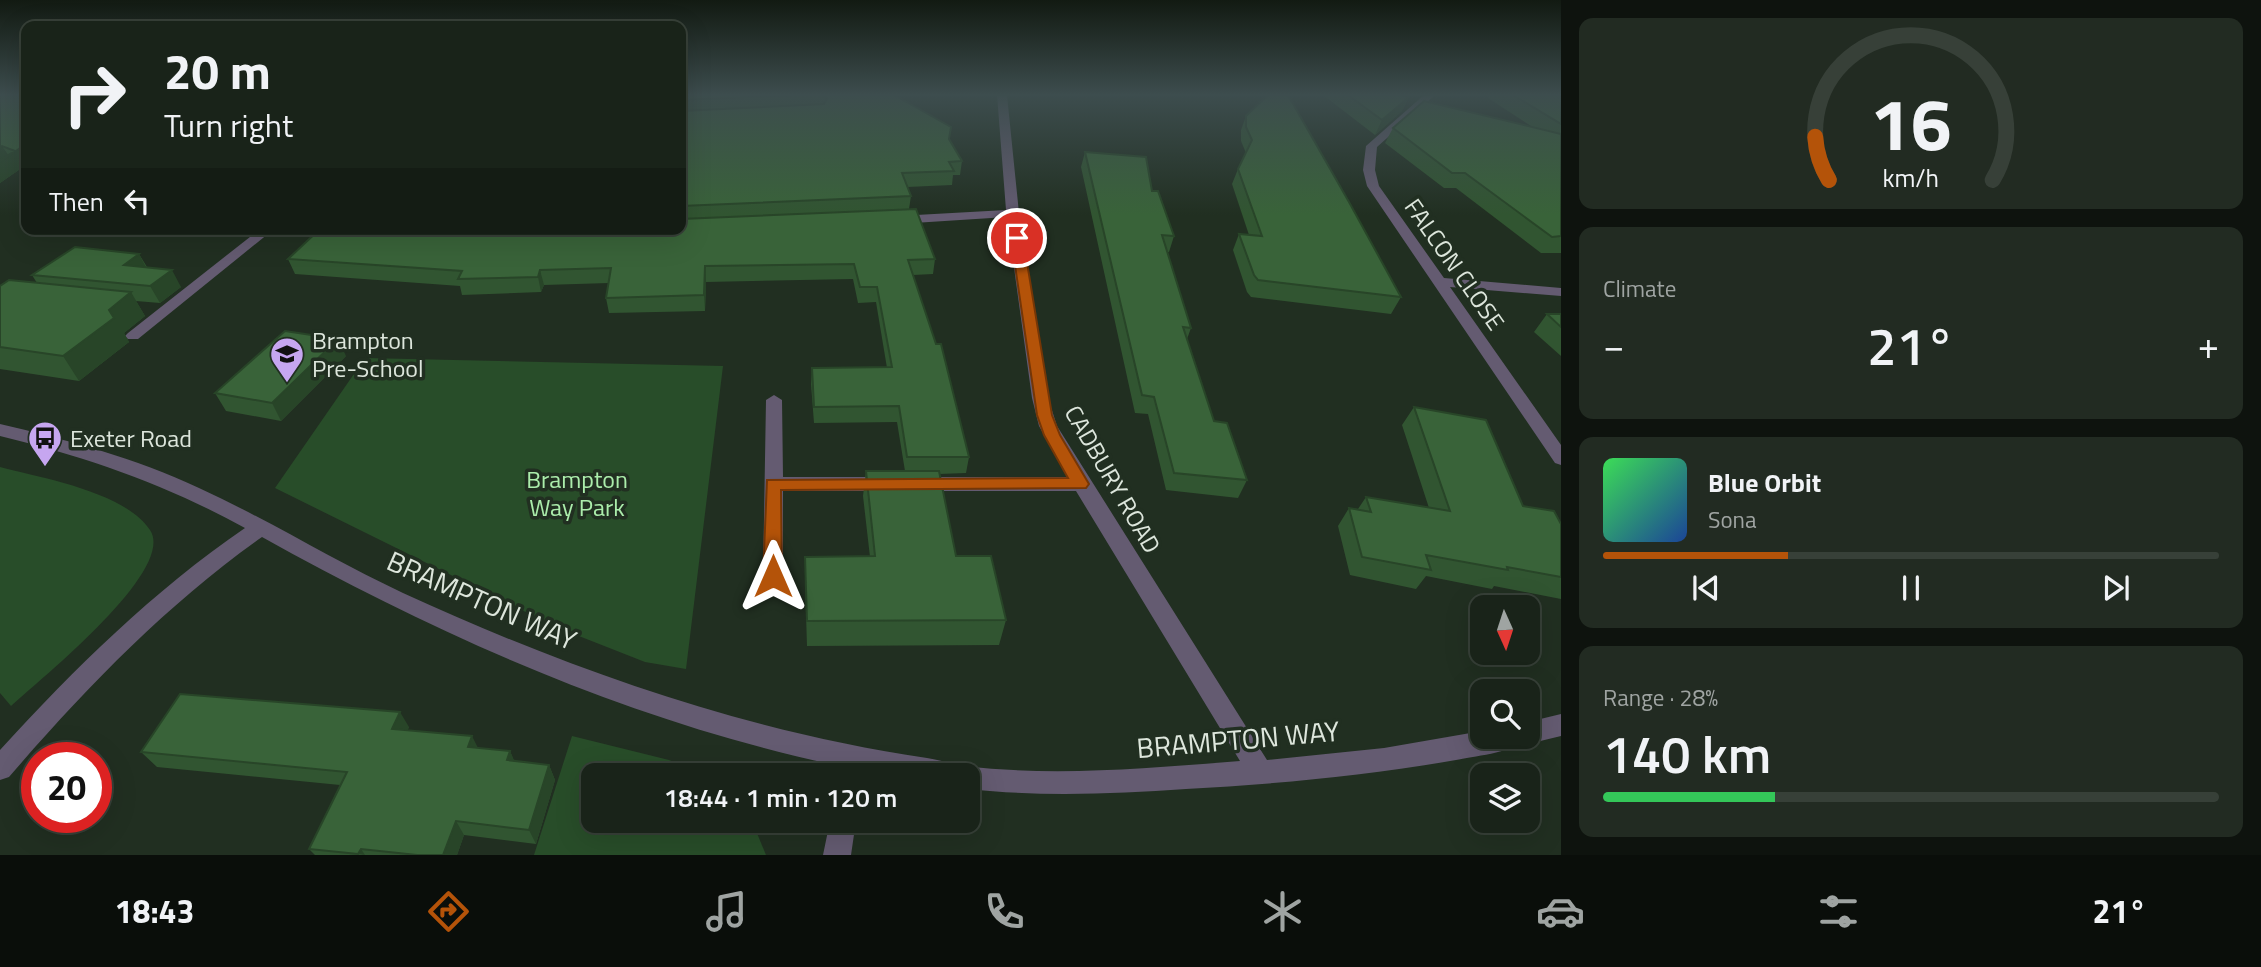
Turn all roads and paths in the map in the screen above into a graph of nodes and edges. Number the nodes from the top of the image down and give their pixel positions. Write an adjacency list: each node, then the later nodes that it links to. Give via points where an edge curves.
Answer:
1 (1006, 135): 3 (street, CADBURY ROAD)
2 (1383, 135): 6 (street, FALCON CLOSE, via 1374,143 1369,170 1379,197)
3 (1013, 213): 4 (street); 15 (street, CADBURY ROAD, via 1040,398 1052,435)
4 (880, 221)
5 (260, 235): 9 (street)
6 (1438, 282): 7 (street); 13 (street, FALCON CLOSE)
7 (1561, 292)
8 (137, 308): 9 (street)
9 (164, 311): 10 (street)
10 (133, 336)
11 (774, 400): 14 (street)
12 (0, 430): 16 (street, BRAMPTON WAY, via 127,465)
13 (1561, 460)
14 (773, 484): 15 (street); 17 (street)
15 (1080, 484): 23 (street, CADBURY ROAD)
16 (260, 528): 21 (street, BRAMPTON WAY, via 390,596 522,657 688,716); 22 (street, via 175,589)
17 (773, 576)
18 (1561, 725): 19 (street)
19 (1540, 730)
20 (1470, 745): 23 (street, BRAMPTON WAY)
21 (842, 763)
22 (0, 768)
23 (1261, 773): 24 (street, BRAMPTON WAY, via 1133,780)
24 (980, 778)
25 (841, 833): 26 (street)
26 (837, 855)

